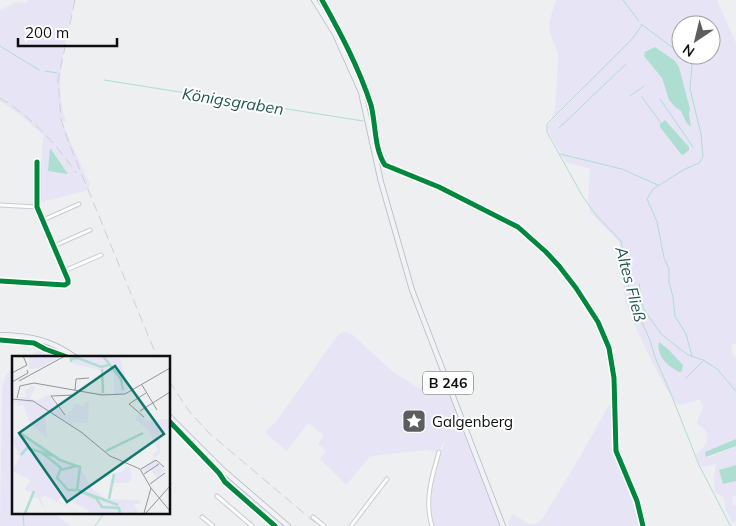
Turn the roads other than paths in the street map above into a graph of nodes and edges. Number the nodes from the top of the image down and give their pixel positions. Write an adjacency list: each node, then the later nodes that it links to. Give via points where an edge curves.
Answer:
1 (314, 0): 26 (main road, B 246, via 335,34 356,80 418,308)
2 (37, 162): 5 (street)
3 (79, 204): 6 (street)
4 (0, 205): 5 (street)
5 (37, 207): 6 (street)
6 (43, 220): 8 (street)
7 (90, 230): 8 (street)
8 (54, 246): 10 (street)
9 (102, 256): 10 (street)
10 (64, 271): 11 (street, via 68,280 65,285)
11 (0, 281)
12 (0, 335): 13 (main road, via 42,339)
13 (73, 356)
14 (170, 417): 22 (main road, via 220,467)
15 (439, 452): 25 (street, via 430,488)
16 (387, 479): 24 (street)
17 (218, 496): 21 (street)
18 (313, 516): 23 (street)
19 (202, 517): 20 (street)
20 (213, 526)
21 (252, 526)
22 (288, 526)
23 (324, 526)
24 (351, 526)
25 (432, 526)
26 (504, 526)

